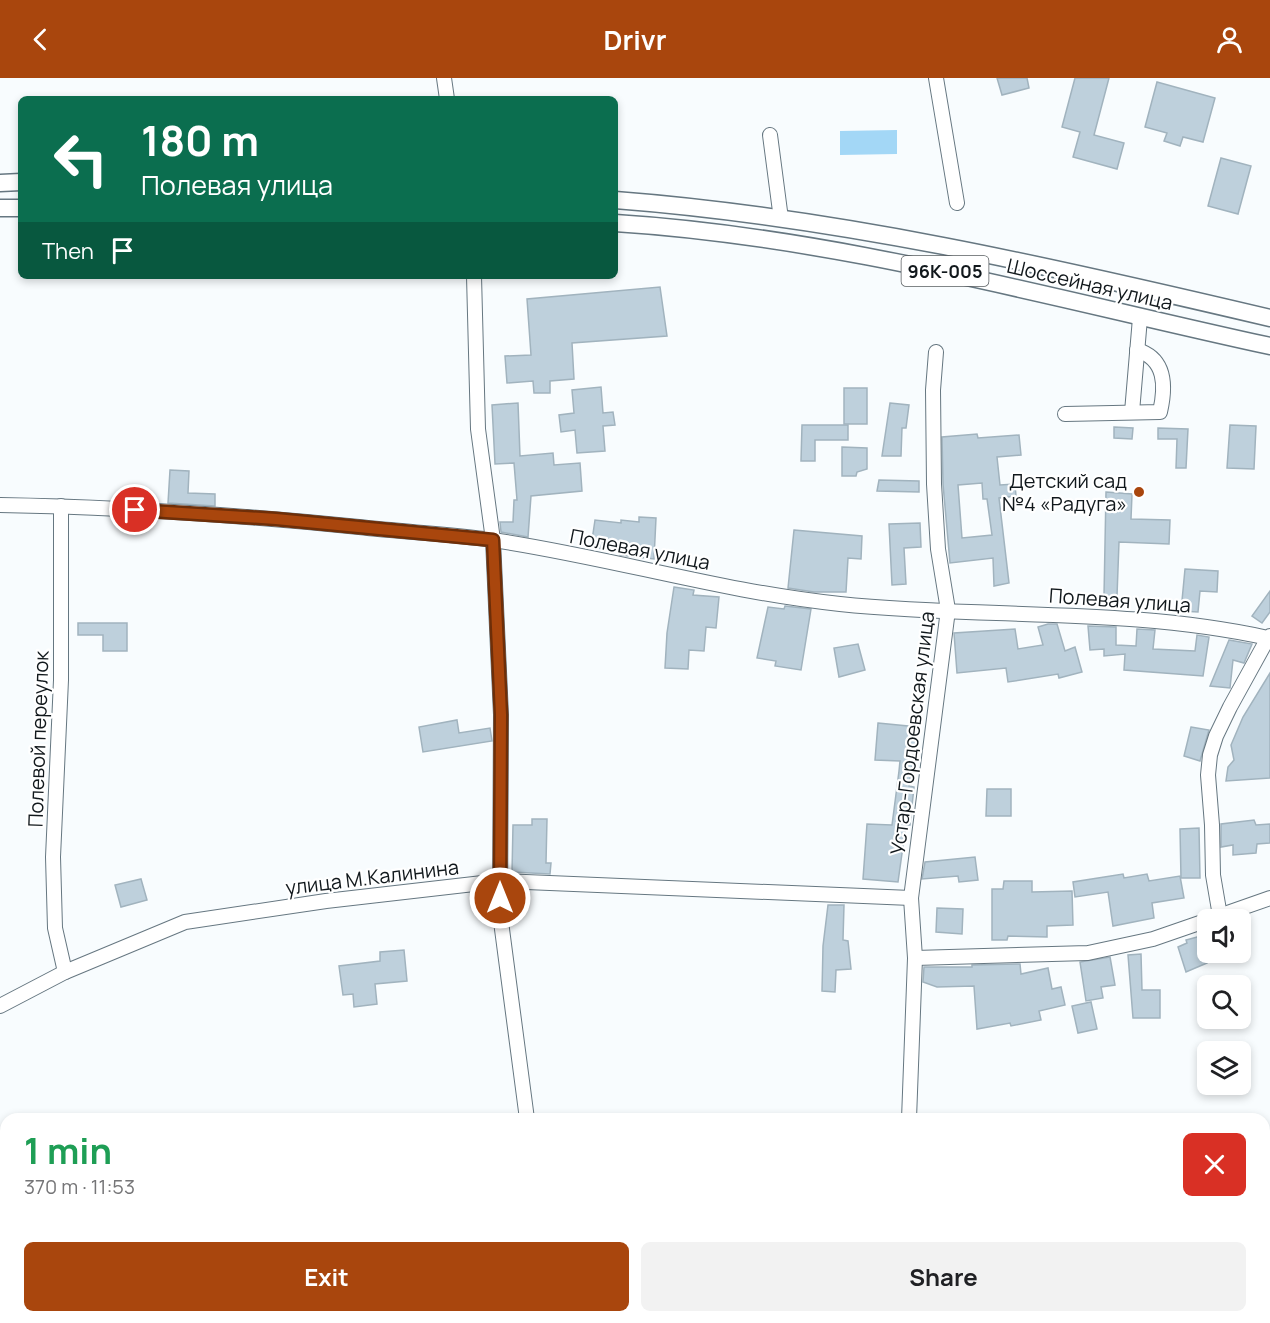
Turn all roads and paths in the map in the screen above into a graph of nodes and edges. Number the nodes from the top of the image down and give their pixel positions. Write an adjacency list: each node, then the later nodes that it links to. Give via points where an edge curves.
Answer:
1 (444, 78): 3 (street)
2 (936, 78): 8 (street)
3 (447, 96)
4 (770, 135): 11 (street)
5 (18, 182): 6 (main road)
6 (0, 183)
7 (618, 200): 11 (main road, Шоссейная улица / 96К-005)
8 (957, 203)
9 (0, 208): 10 (main road)
10 (18, 208)
11 (781, 219): 15 (main road, Шоссейная улица / 96К-005, via 953,246)
12 (618, 223): 14 (main road, Шоссейная улица / 96К-005, via 909,263)
13 (474, 279): 23 (street, via 478,429)
14 (1140, 318): 16 (main road, Шоссейная улица / 96К-005); 17 (street)
15 (1270, 318)
16 (1270, 346)
17 (1137, 350): 19 (street); 19 (street, via 1158,364 1164,385 1160,412)
18 (936, 352): 24 (street, Устар-Гордоевская улица, via 934,484)
19 (1132, 412): 20 (street)
20 (1065, 414)
21 (0, 505): 22 (street, Полевая улица)
22 (61, 506): 23 (street, Полевая улица, via 276,519); 33 (street, Полевой переулок, via 61,680 53,857 55,928)
23 (493, 540): 24 (street, Полевая улица, via 712,584 840,604); 26 (street, via 501,715)
24 (948, 610): 25 (street, Полевая улица, via 1118,617); 27 (street, Устар-Гордоевская улица)
25 (1269, 637): 29 (street, via 1230,707 1210,755)
26 (500, 881): 27 (street, улица М.Калинина); 33 (street, улица М.Калинина, via 184,922); 35 (street, via 500,915)
27 (912, 898): 32 (street, Устар-Гордоевская улица)
28 (1270, 898): 30 (street)
29 (1213, 909)
30 (1240, 909)
31 (1197, 924): 32 (street, via 1154,939 1088,953)
32 (915, 958): 36 (street, Устар-Гордоевская улица)
33 (65, 972): 34 (street, улица М.Калинина)
34 (0, 1006)
35 (526, 1113)
36 (909, 1113)

